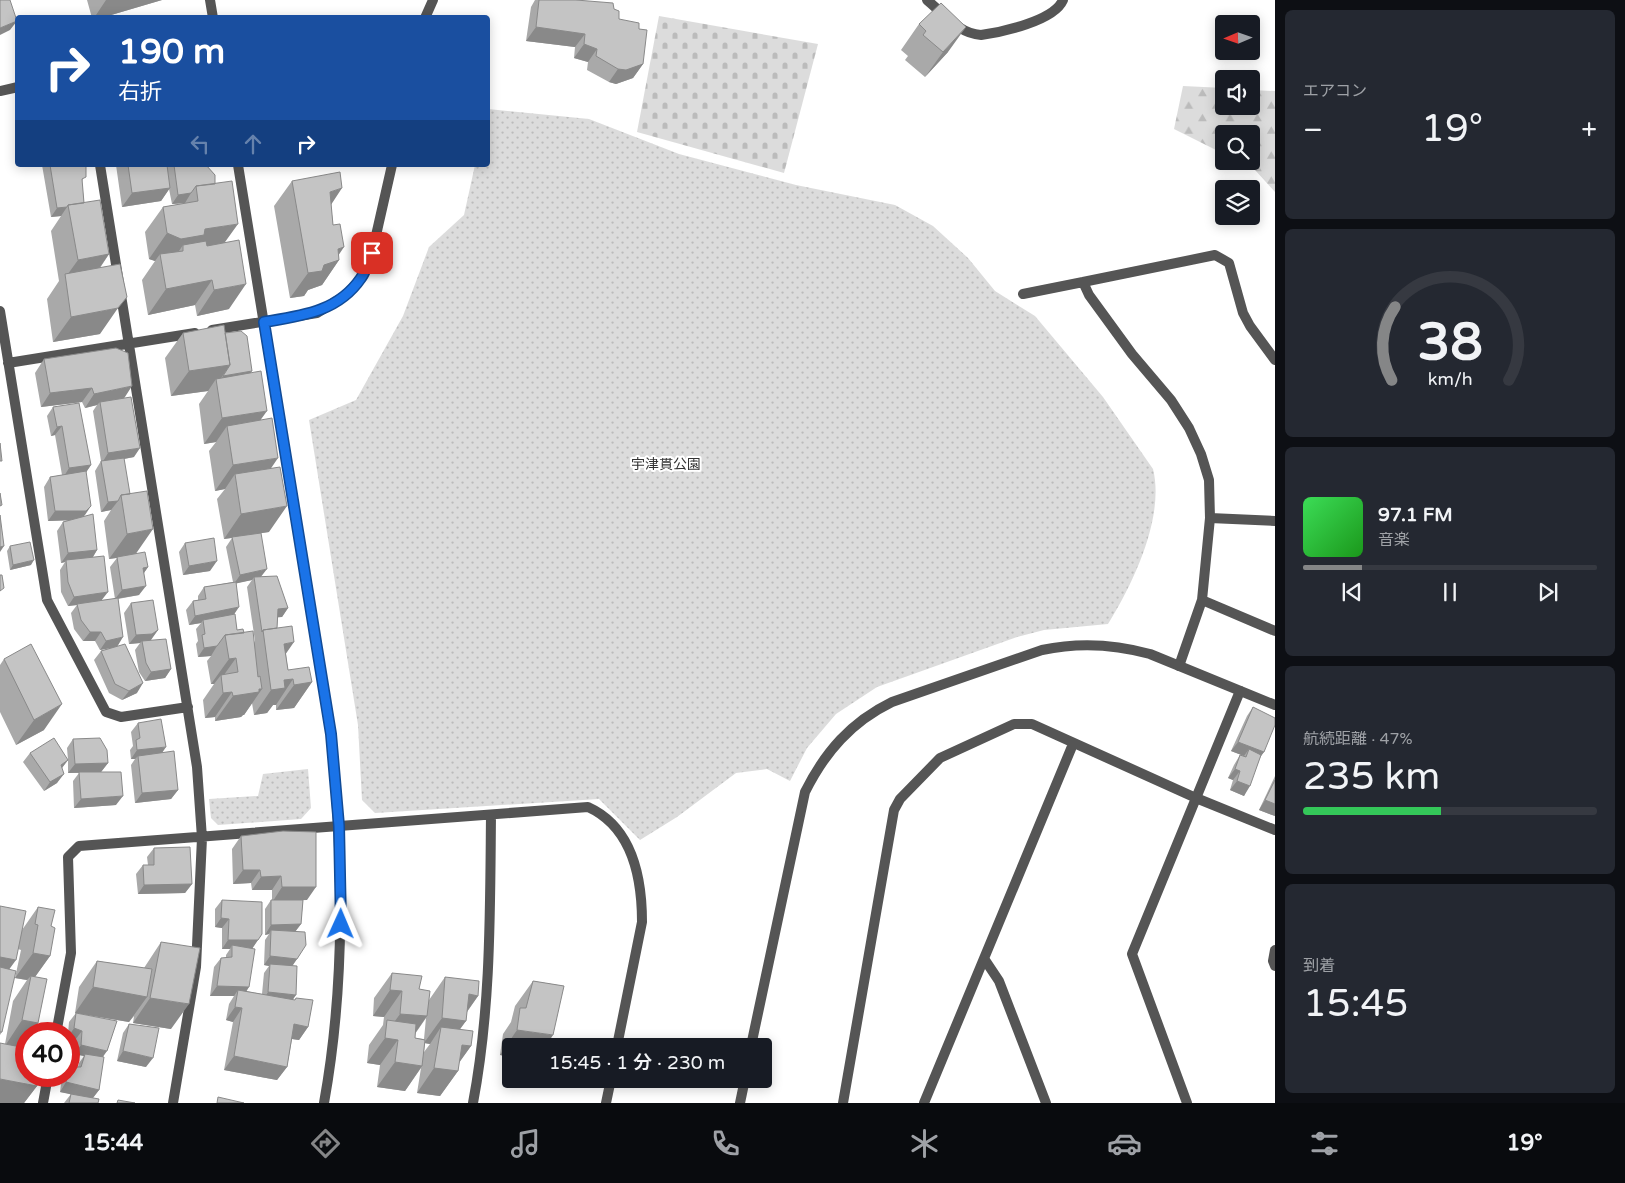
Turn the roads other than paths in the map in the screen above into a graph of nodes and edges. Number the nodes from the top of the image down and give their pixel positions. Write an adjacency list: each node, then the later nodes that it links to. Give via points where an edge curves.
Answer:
1 (210, 0): 5 (street)
2 (433, 0): 6 (street)
3 (927, 0): 4 (street, via 960,28 981,35 1046,17 1058,9)
4 (1063, 0)
5 (212, 15)
6 (426, 15)
7 (15, 88): 8 (street)
8 (0, 91)
9 (100, 167): 16 (street)
10 (238, 167): 15 (street)
11 (392, 167): 15 (street, via 372,253 361,278 346,295 317,313)
12 (1083, 282): 13 (street); 17 (street, via 1215,254 1220,256 1229,263 1250,326); 19 (street, via 1088,295 1171,400 1189,428 1209,480)
13 (1023, 294)
14 (0, 311): 18 (street)
15 (264, 322): 16 (street); 30 (street, via 331,734)
16 (128, 344): 18 (street); 26 (street)
17 (1275, 360)
18 (8, 364): 26 (street, via 47,600 102,708 122,717)
19 (1210, 518): 20 (street); 21 (street)
20 (1275, 521)
21 (1202, 600): 22 (street); 23 (street)
22 (1275, 631)
23 (1179, 666): 24 (street); 38 (street, via 1130,648 1063,646 1036,652 892,702 848,731 820,764 805,792)
24 (1240, 691): 25 (street); 28 (street)
25 (1275, 705)
26 (188, 707): 32 (street, via 197,767)
27 (1073, 744): 28 (street); 34 (street); 48 (street, via 1032,724 1014,724 940,758 900,798 894,810 885,856)
28 (1196, 798): 31 (street); 51 (street, via 1132,954)
29 (491, 815): 30 (street); 37 (street, via 588,807 601,812 629,845 642,922); 45 (street, via 486,1005)
30 (339, 826): 32 (street); 44 (street, via 339,961)
31 (1275, 830)
32 (202, 838): 36 (street, via 86,844 68,857 71,953); 43 (street, via 196,967)
33 (1275, 950): 35 (street)
34 (984, 960): 49 (street); 50 (street, via 999,981)
35 (1275, 966)
36 (58, 1022)
37 (619, 1038)
38 (753, 1038)
39 (46, 1087): 42 (street)
40 (608, 1088): 46 (street)
41 (743, 1088): 47 (street)
42 (42, 1103)
43 (173, 1103)
44 (324, 1103)
45 (473, 1103)
46 (606, 1103)
47 (740, 1103)
48 (843, 1103)
49 (924, 1103)
50 (1046, 1103)
51 (1186, 1103)

